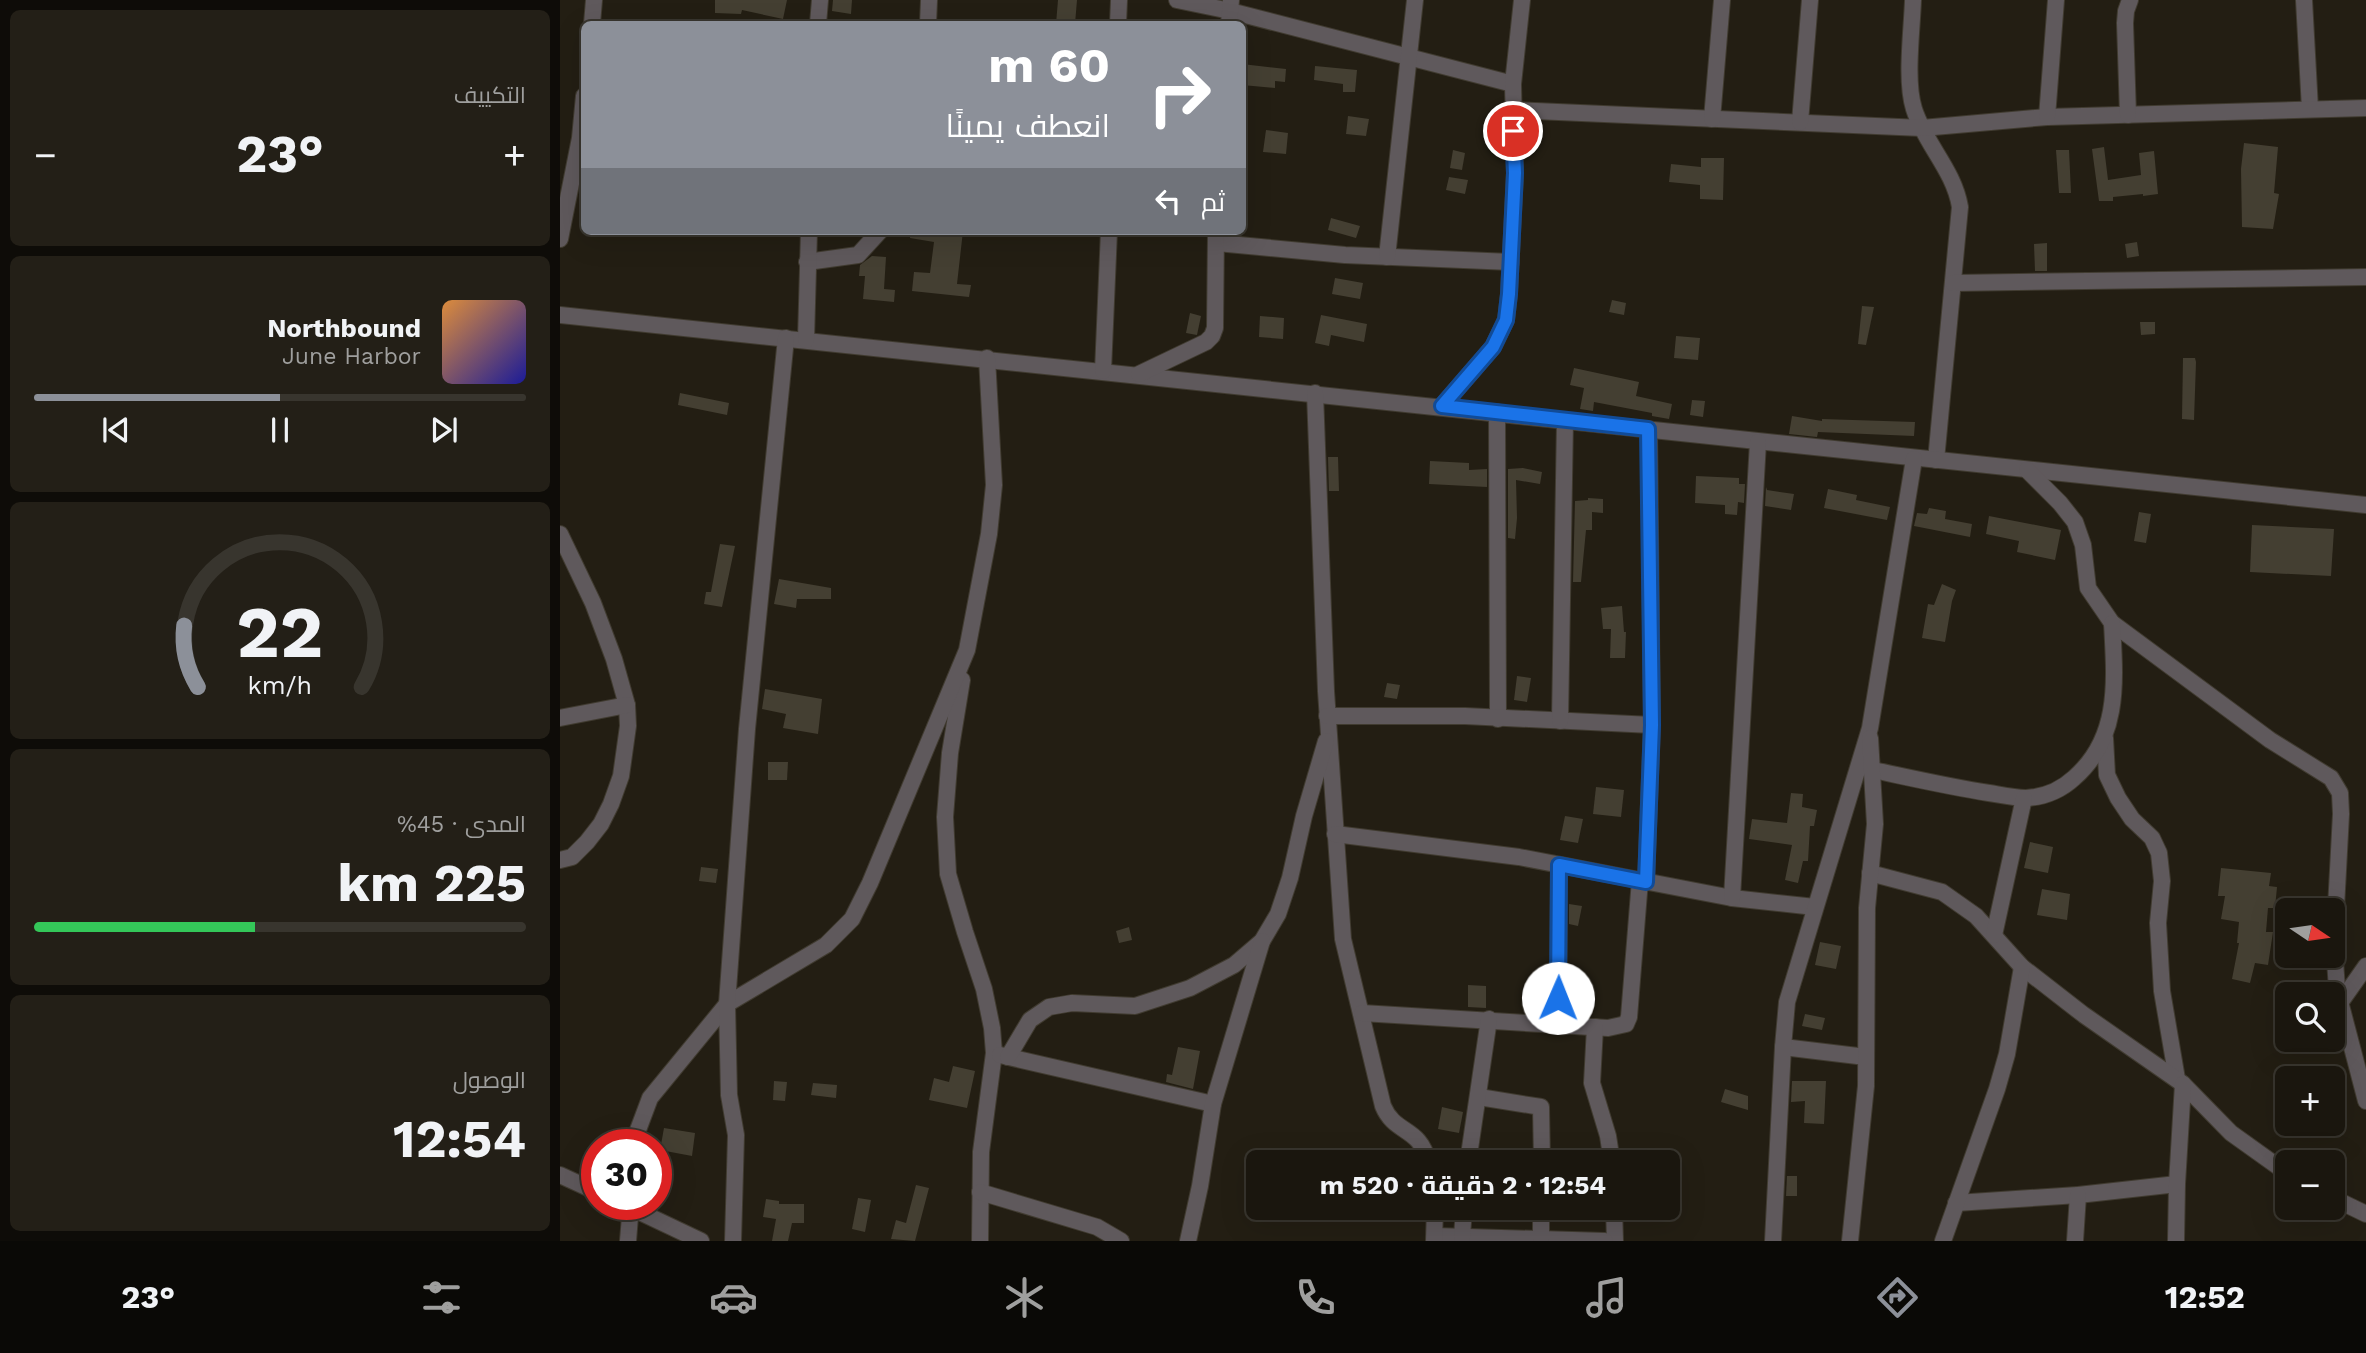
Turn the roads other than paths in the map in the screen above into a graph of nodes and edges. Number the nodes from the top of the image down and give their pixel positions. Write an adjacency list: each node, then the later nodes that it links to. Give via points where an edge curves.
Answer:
1 (594, 0): 15 (street)
2 (820, 0): 16 (street)
3 (929, 0): 17 (street)
4 (1119, 0): 18 (street)
5 (1177, 0): 14 (street)
6 (1415, 0): 19 (street)
7 (1522, 0): 20 (street)
8 (1721, 0): 26 (street)
9 (1810, 0): 27 (street)
10 (1913, 0): 28 (street, via 1910,93)
11 (2056, 0): 25 (street)
12 (2130, 0): 24 (street, via 2125,23)
13 (2305, 0): 22 (street)
14 (1230, 12): 19 (street)
15 (592, 21)
16 (818, 21)
17 (928, 21)
18 (1118, 21)
19 (1408, 56): 20 (street); 35 (street)
20 (1513, 84): 23 (street)
21 (2366, 108): 22 (street)
22 (2310, 109): 24 (street)
23 (1513, 110): 26 (street); 37 (street)
24 (2128, 115): 25 (street)
25 (2047, 117): 28 (street)
26 (1712, 118): 27 (street)
27 (1800, 122): 28 (street)
28 (1922, 128): 39 (street, via 1957,189 1960,207)
29 (581, 144): 34 (street)
30 (809, 235): 36 (street)
31 (876, 235): 36 (street, via 858,255)
32 (1109, 235): 44 (street)
33 (1216, 237): 35 (street); 45 (street, via 1212,336)
34 (560, 239)
35 (1387, 257): 37 (street)
36 (807, 262): 42 (street)
37 (1511, 262): 47 (street, via 1506,320 1493,347)
38 (2366, 277): 39 (street)
39 (1953, 283): 53 (street)
40 (560, 315): 41 (street)
41 (786, 338): 42 (street); 83 (street, via 747,729)
42 (806, 340): 43 (street)
43 (987, 358): 44 (street); 58 (street, via 994,485)
44 (1103, 371): 45 (street)
45 (1137, 375): 46 (street)
46 (1315, 393): 47 (street); 60 (street)
47 (1442, 406): 48 (street)
48 (1497, 412): 49 (street); 62 (street)
49 (1565, 420): 50 (street); 63 (street)
50 (1648, 429): 51 (street); 64 (street)
51 (1758, 442): 52 (street); 75 (street)
52 (1914, 459): 53 (street); 65 (street)
53 (1936, 460): 54 (street)
54 (2027, 470): 55 (street); 57 (street, via 2075,522 2088,588)
55 (2366, 505)
56 (560, 534): 59 (street, via 593,603)
57 (2112, 623): 67 (street, via 2115,678); 81 (street, via 2270,740 2332,778 2340,793 2341,814)
58 (967, 650): 83 (street, via 852,919 826,944); 90 (street, via 950,753 945,817 948,874)
59 (627, 705): 61 (street); 71 (street, via 621,776 611,804 587,842)
60 (1327, 716): 62 (street); 66 (street)
61 (560, 718)
62 (1497, 719): 63 (street)
63 (1560, 721): 64 (street)
64 (1652, 725): 74 (street)
65 (1870, 728): 68 (street); 76 (street)
66 (1328, 732): 70 (street); 78 (street, via 1290,878 1278,915)
67 (2105, 738): 69 (street, via 2089,765 2061,790); 92 (street, via 2107,775 2118,798 2159,853 2162,991)
68 (1873, 770): 69 (street); 73 (street, via 1875,824)
69 (2024, 798): 77 (street)
70 (1335, 834): 72 (street); 84 (street, via 1343,939)
71 (560, 860)
72 (1559, 865): 74 (street); 87 (street)
73 (1870, 873): 77 (street, via 1942,892); 91 (street)
74 (1643, 881): 75 (street); 88 (street, via 1629,1017 1621,1027)
75 (1732, 898): 76 (street)
76 (1815, 907): 89 (street, via 1787,1002)
77 (1994, 934): 80 (street)
78 (1262, 941): 90 (street, via 1234,965 1190,988 1135,1006 1072,1003 1049,1007 1030,1020); 95 (street)
79 (2366, 966): 82 (street)
80 (2022, 967): 92 (street); 107 (street, via 2007,1054)
81 (2336, 982)
82 (2345, 996)
83 (727, 1004): 96 (street, via 650,1098); 121 (street, via 729,1095 736,1135)
84 (1362, 1013): 85 (street); 97 (street, via 1388,1119 1420,1141)
85 (1489, 1019): 87 (street); 93 (street)
86 (2345, 1022): 94 (street)
87 (1558, 1024): 88 (street)
88 (1595, 1027): 100 (street, via 1592,1083)
89 (1783, 1047): 91 (street); 127 (street)
90 (1001, 1055): 95 (street); 105 (street, via 981,1152)
91 (1866, 1057): 128 (street)
92 (2180, 1082): 101 (street, via 2231,1133); 103 (street)
93 (1479, 1097): 98 (street); 99 (street, via 1541,1107)
94 (2366, 1101)
95 (1213, 1104): 124 (street)
96 (638, 1129)
97 (1425, 1150)
98 (1470, 1150)
99 (1542, 1150)
100 (1610, 1150)
101 (2275, 1164)
102 (560, 1175): 104 (street)
103 (2177, 1184): 106 (street); 131 (street)
104 (581, 1185)
105 (980, 1192): 122 (street); 123 (street, via 1097,1227)
106 (2078, 1195): 107 (street); 130 (street)
107 (1956, 1203): 129 (street)
108 (2345, 1204): 109 (street)
109 (2366, 1214)
110 (629, 1220): 119 (street)
111 (659, 1220): 120 (street)
112 (1435, 1220): 117 (street)
113 (1463, 1220): 116 (street)
114 (1541, 1220): 118 (street)
115 (1614, 1220): 126 (street)
116 (1462, 1237): 117 (street); 118 (street)
117 (1434, 1238)
118 (1541, 1240): 125 (street)
119 (628, 1241)
120 (701, 1241)
121 (733, 1241)
122 (980, 1241)
123 (1121, 1241)
124 (1188, 1241)
125 (1605, 1241)
126 (1615, 1241)
127 (1773, 1241)
128 (1850, 1241)
129 (1943, 1241)
130 (2075, 1241)
131 (2176, 1241)

